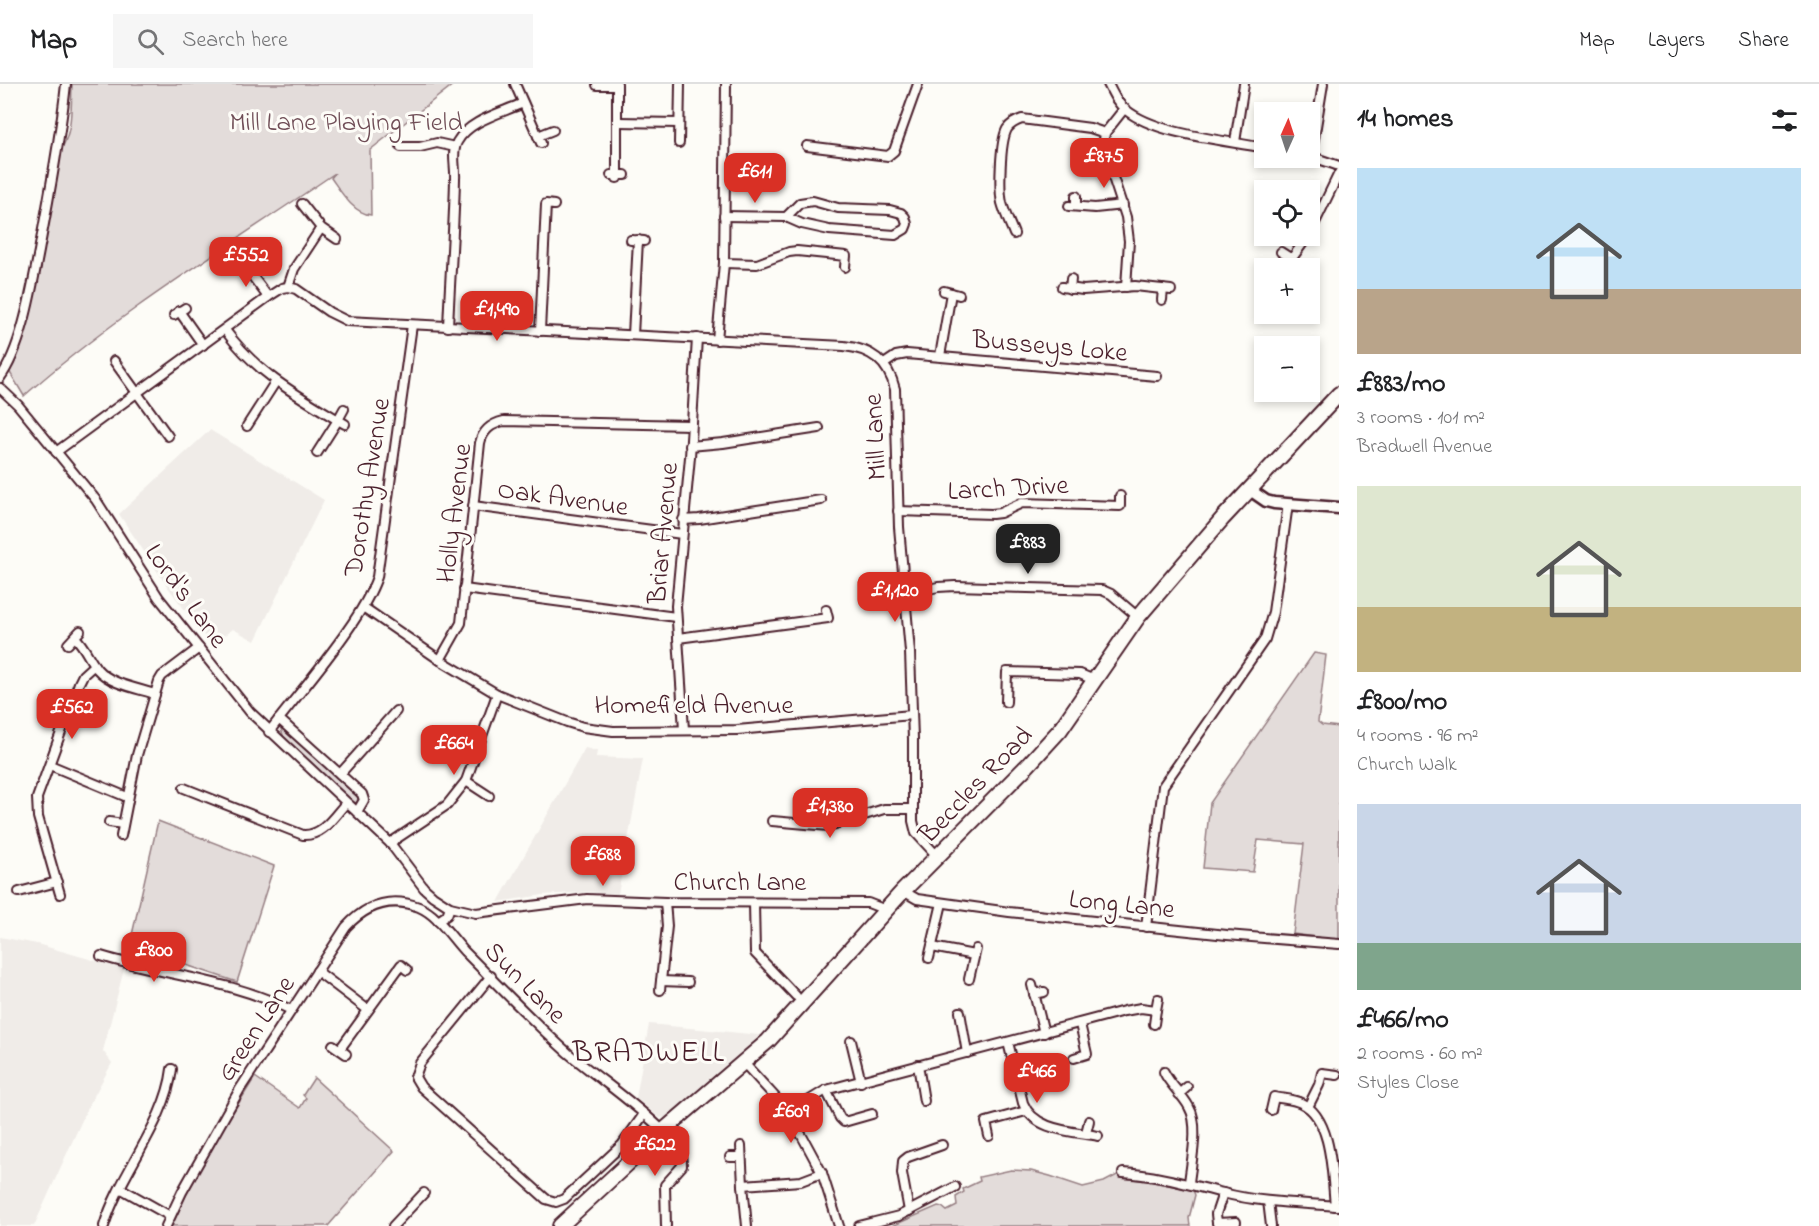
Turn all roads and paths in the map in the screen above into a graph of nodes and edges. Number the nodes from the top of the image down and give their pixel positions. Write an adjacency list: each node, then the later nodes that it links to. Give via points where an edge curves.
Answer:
1 (66, 84): 63 (street, via 60,140 28,308)
2 (515, 84): 12 (street)
3 (617, 84): 10 (street); 14 (street)
4 (680, 84): 15 (street)
5 (726, 84): 33 (street)
6 (918, 84): 20 (street, via 894,151 888,156)
7 (1108, 84): 13 (street)
8 (1244, 84): 18 (street)
9 (1323, 84): 11 (street)
10 (597, 85)
11 (1320, 102)
12 (523, 103): 16 (street, via 540,140); 23 (street, via 478,123 461,136)
13 (1124, 109): 17 (street); 18 (street, via 1155,125)
14 (618, 122): 15 (street); 27 (street)
15 (679, 123): 19 (street)
16 (553, 130)
17 (1105, 133): 31 (street, via 1105,156); 36 (street, via 1023,119 1010,126 1003,139 1000,193)
18 (1235, 142): 21 (street)
19 (679, 143)
20 (807, 146)
21 (1254, 146)
22 (401, 147): 23 (street, via 437,143)
23 (455, 147): 52 (street)
24 (1320, 159): 25 (street)
25 (1339, 166)
26 (1339, 173): 32 (street)
27 (618, 176)
28 (1076, 196): 31 (street, via 1072,206)
29 (302, 204): 35 (street)
30 (546, 204): 54 (street)
31 (1123, 206): 46 (street, via 1129,241)
32 (1320, 212)
33 (724, 216): 34 (street); 41 (street)
34 (786, 217): 34 (street, via 800,203 813,201 837,208 890,210 901,213 907,224 895,235 829,230)
35 (321, 228): 37 (street); 45 (street, via 294,269)
36 (1014, 234)
37 (337, 239)
38 (638, 240): 55 (street)
39 (1281, 252): 40 (street)
40 (1290, 258)
41 (724, 263): 43 (street, via 757,264 796,251 846,256); 57 (street)
42 (244, 265): 48 (street)
43 (845, 267)
44 (1071, 279): 46 (street, via 1066,288)
45 (288, 287): 48 (street); 51 (street, Mill Lane, via 347,321)
46 (1126, 287): 49 (street, via 1167,290)
47 (951, 293): 59 (street, Busseys Loke)
48 (268, 297): 53 (street)
49 (1162, 300)
50 (179, 311): 58 (street)
51 (412, 325): 52 (street, Mill Lane); 88 (street, Dorothy Avenue, via 377,577)
52 (448, 327): 54 (street, Mill Lane)
53 (225, 330): 58 (street); 64 (street, via 244,355)
54 (540, 331): 55 (street, Mill Lane)
55 (633, 336): 56 (street, Mill Lane)
56 (697, 338): 57 (street, Mill Lane); 70 (street, Briar Avenue)
57 (717, 340): 61 (street, Mill Lane, via 857,347)
58 (203, 345): 66 (street)
59 (940, 357): 61 (street, Busseys Loke, via 904,354); 62 (street, Busseys Loke)
60 (114, 361): 66 (street)
61 (884, 364): 83 (street, Mill Lane, via 895,389)
62 (1157, 376)
63 (0, 378)
64 (276, 381): 69 (street); 71 (street)
65 (0, 388): 75 (street, Lord's Lane)
66 (137, 393): 73 (street); 75 (street)
67 (1339, 394): 77 (highway, Beccles Road)
68 (344, 409): 69 (street)
69 (342, 422): 76 (street)
70 (691, 425): 74 (street, Briar Avenue); 81 (street, Holly Avenue, via 496,423 481,438)
71 (247, 426)
72 (819, 428): 74 (street)
73 (168, 436)
74 (690, 446): 84 (street, Briar Avenue)
75 (56, 452): 94 (street, Lord's Lane, via 96,500 159,598)
76 (317, 452)
77 (1250, 490): 80 (street, via 1266,501); 90 (highway, Beccles Road)
78 (1120, 496): 83 (street, Larch Drive, via 1120,510 1022,503 992,514)
79 (821, 501): 84 (street)
80 (1288, 504): 82 (street); 132 (street, via 1273,612 1265,639 1163,786)
81 (473, 506): 85 (street, Oak Avenue); 86 (street, Holly Avenue)
82 (1339, 508)
83 (898, 511): 87 (street, Mill Lane)
84 (683, 519): 85 (street, Briar Avenue)
85 (682, 534): 89 (street, Briar Avenue)
86 (464, 589): 89 (street); 95 (street, Holly Avenue, via 461,623)
87 (905, 594): 90 (street, via 955,586 1101,590); 102 (street, Mill Lane)
88 (363, 607): 95 (street, Homefield Avenue); 103 (street, Dorothy Avenue)
89 (676, 617): 92 (street, Briar Avenue)
90 (1138, 617): 97 (highway, Beccles Road)
91 (828, 618): 92 (street)
92 (678, 638): 104 (street, Briar Avenue)
93 (68, 644): 96 (street, via 77,634)
94 (199, 648): 98 (street, via 162,676); 105 (street, Lord's Lane)
95 (440, 660): 99 (street, Homefield Avenue)
96 (94, 665): 98 (street, via 113,680); 106 (street, via 78,683)
97 (1094, 680): 100 (street, via 1080,674 1007,672); 120 (highway, Beccles Road, via 1060,730)
98 (154, 694): 111 (street)
99 (497, 694): 104 (street, Homefield Avenue, via 584,727 613,731); 108 (street)
100 (1005, 702)
101 (396, 711): 107 (street)
102 (912, 715): 104 (street, Homefield Avenue, via 738,730); 113 (street, Mill Lane)
103 (279, 719): 105 (street, Dorothy Avenue); 107 (street)
104 (684, 730)
105 (269, 732): 112 (street, Lord's Lane)
106 (50, 765): 111 (street); 121 (street, via 36,806)
107 (340, 774): 114 (street, via 362,794 364,800)
108 (466, 780): 110 (street); 119 (street, via 447,805)
109 (184, 788): 112 (street, via 308,835 321,830)
110 (489, 796)
111 (127, 797): 117 (street)
112 (346, 803): 114 (street, Lord's Lane)
113 (913, 809): 115 (street, via 884,809 830,826); 120 (street, Mill Lane, via 916,832)
114 (357, 812): 119 (street, Lord's Lane)
115 (772, 821)
116 (109, 822): 117 (street)
117 (123, 824): 118 (street)
118 (121, 836)
119 (390, 843): 129 (street, Lord's Lane, via 424,888)
120 (938, 857): 122 (highway, Beccles Road)
121 (57, 882): 123 (street); 124 (street)
122 (903, 891): 127 (street, Long Lane, via 917,899); 130 (highway, Beccles Road)
123 (19, 892)
124 (60, 894)
125 (665, 902): 126 (street, Church Lane); 129 (street, Church Lane, via 587,899 476,913); 141 (street, via 667,926 661,985)
126 (754, 903): 130 (street, Church Lane, via 868,903); 145 (street, via 755,953)
127 (942, 903): 132 (street, Long Lane); 134 (street)
128 (417, 907): 131 (street, Sun Lane); 138 (street, Green Lane, via 394,902 380,904 355,916)
129 (450, 907): 131 (street)
130 (886, 910): 159 (highway, Beccles Road, via 791,1017)
131 (438, 921): 139 (street, Sun Lane)
132 (1146, 927): 133 (street, Long Lane)
133 (1339, 944)
134 (932, 947): 136 (street); 140 (street, via 975,952)
135 (101, 956): 149 (street, via 224,986)
136 (929, 958)
137 (401, 965): 147 (street)
138 (317, 971): 147 (street); 149 (street, Green Lane)
139 (491, 976): 176 (street, Sun Lane, via 567,1052); 176 (street, via 420,1063 416,1077 421,1087 546,1199 556,1202 564,1199 622,1144)
140 (969, 979)
141 (688, 982)
142 (1032, 985): 144 (street)
143 (1044, 992): 144 (street)
144 (1034, 994): 153 (street)
145 (796, 996)
146 (1158, 999): 148 (street)
147 (368, 1010): 156 (street)
148 (1156, 1010): 151 (street, via 1124,1011); 152 (street)
149 (291, 1011): 201 (street, Green Lane, via 240,1089)
150 (960, 1012): 157 (street)
151 (1080, 1024): 153 (street); 158 (street, via 1087,1054)
152 (1155, 1024)
153 (1044, 1033): 155 (street)
154 (851, 1041): 166 (street)
155 (1008, 1042): 157 (street); 175 (street)
156 (339, 1049)
157 (967, 1053): 161 (street)
158 (1074, 1058)
159 (743, 1062): 178 (street); 180 (highway, Beccles Road)
160 (1324, 1064): 164 (street)
161 (918, 1065): 166 (street); 172 (street)
162 (172, 1069): 195 (street, via 164,1102)
163 (1164, 1072): 169 (street)
164 (1322, 1073): 165 (street); 173 (street)
165 (1337, 1075)
166 (861, 1082): 168 (street)
167 (1187, 1087): 169 (street)
168 (826, 1090): 177 (street, via 844,1122); 178 (street)
169 (1179, 1094): 192 (street, via 1194,1119)
170 (1263, 1095): 171 (street)
171 (1274, 1097): 173 (street); 174 (street)
172 (924, 1101)
173 (1308, 1107): 199 (street, via 1328,1142)
174 (1271, 1110)
175 (1026, 1111): 181 (street, via 1044,1125); 182 (street, via 986,1122)
176 (644, 1114): 180 (street, Sun Lane)
177 (872, 1114)
178 (789, 1116): 189 (street)
179 (1089, 1121): 181 (street)
180 (664, 1130): 206 (highway, Beccles Road); 207 (street, Sun Lane, via 680,1148 682,1158 682,1166 664,1189)
181 (1086, 1133): 183 (street)
182 (989, 1136)
183 (1098, 1136)
184 (942, 1145): 200 (street, via 903,1161)
185 (741, 1146): 187 (street)
186 (730, 1157): 187 (street)
187 (741, 1157): 193 (street)
188 (1136, 1163): 191 (street)
189 (822, 1173): 193 (street, via 801,1181); 209 (street)
190 (1123, 1173): 191 (street)
191 (1135, 1174): 192 (street)
192 (1189, 1183): 197 (street)
193 (743, 1185): 208 (street)
194 (955, 1187): 200 (street)
195 (120, 1188): 201 (street); 203 (street)
196 (424, 1193): 205 (street)
197 (1223, 1193): 198 (street); 202 (street, via 1217,1223)
198 (1268, 1201): 199 (street); 211 (street)
199 (1337, 1206)
200 (909, 1211): 210 (street)
201 (170, 1216): 204 (street, Green Lane)
202 (1236, 1222)
203 (104, 1226)
204 (166, 1226)
205 (393, 1226)
206 (560, 1226)
207 (666, 1226)
208 (747, 1226)
209 (839, 1226)
210 (859, 1226)
211 (1271, 1226)

